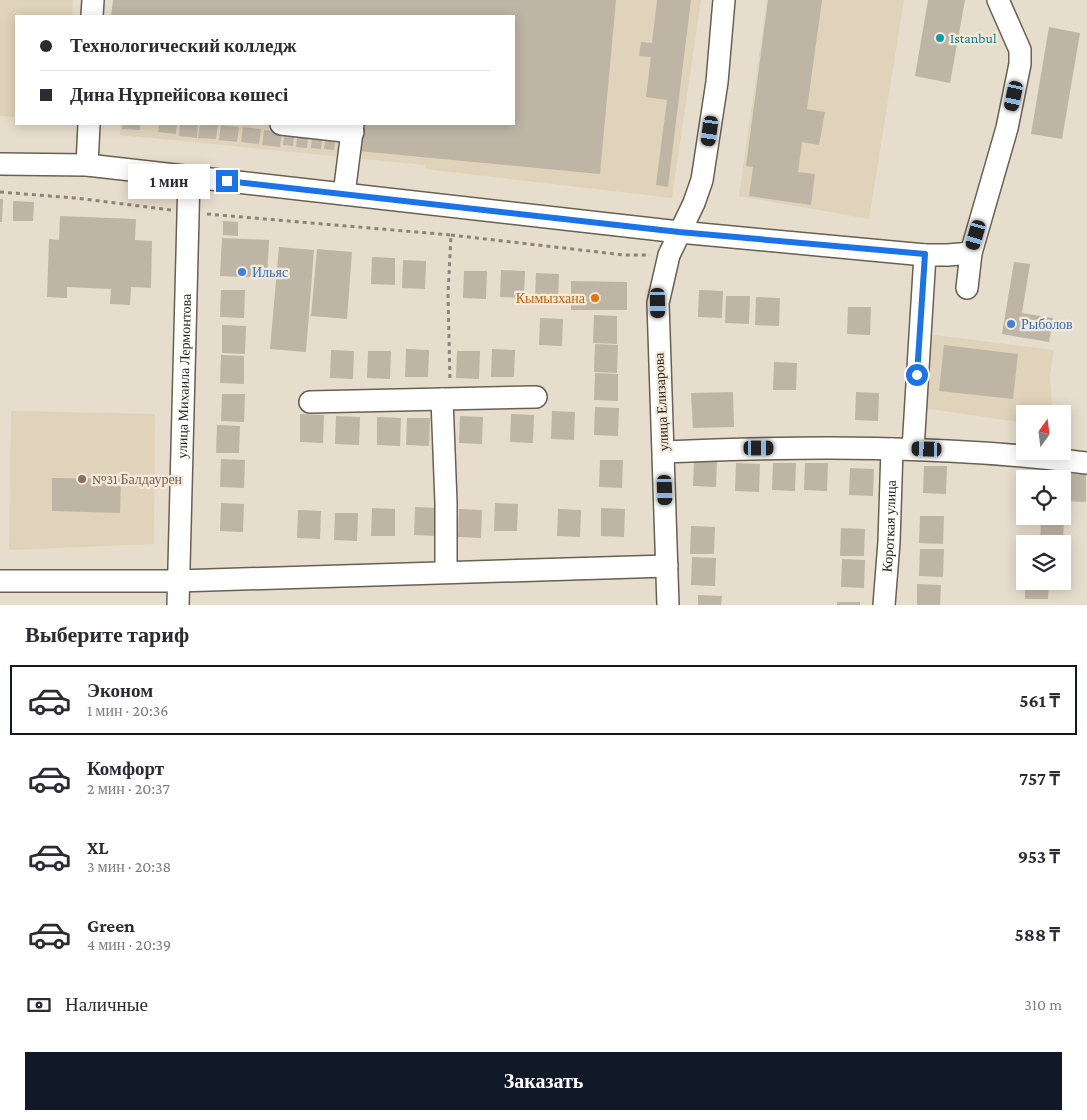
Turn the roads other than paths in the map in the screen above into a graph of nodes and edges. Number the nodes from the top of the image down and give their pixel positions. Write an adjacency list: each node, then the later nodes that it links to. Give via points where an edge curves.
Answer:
1 (93, 0): 4 (street)
2 (724, 0): 12 (street, улица Елизарова, via 717,82 702,180)
3 (998, 0): 13 (street, via 1020,50 1020,64 1007,128)
4 (92, 15)
5 (88, 125): 9 (street)
6 (299, 125): 7 (street)
7 (353, 128): 11 (street)
8 (0, 164): 9 (street)
9 (87, 165): 10 (street)
10 (189, 177): 11 (street); 26 (street, улица Михаила Лермонтова)
11 (344, 194): 12 (street)
12 (679, 232): 14 (street); 21 (street, улица Елизарова, via 669,255 658,303)
13 (971, 252): 14 (street); 15 (street)
14 (925, 254): 19 (street)
15 (967, 288)
16 (536, 397): 17 (street)
17 (442, 398): 18 (street); 24 (street)
18 (310, 402)
19 (912, 448): 20 (street); 22 (street)
20 (892, 449): 21 (street, via 759,448); 29 (street, Короткая улица)
21 (664, 452): 23 (street, улица Елизарова)
22 (1087, 463)
23 (667, 566): 24 (street); 28 (street, улица Елизарова)
24 (446, 572): 26 (street)
25 (0, 580): 26 (street)
26 (178, 581): 27 (street, улица Михаила Лермонтова)
27 (178, 605)
28 (668, 605)
29 (884, 605)

